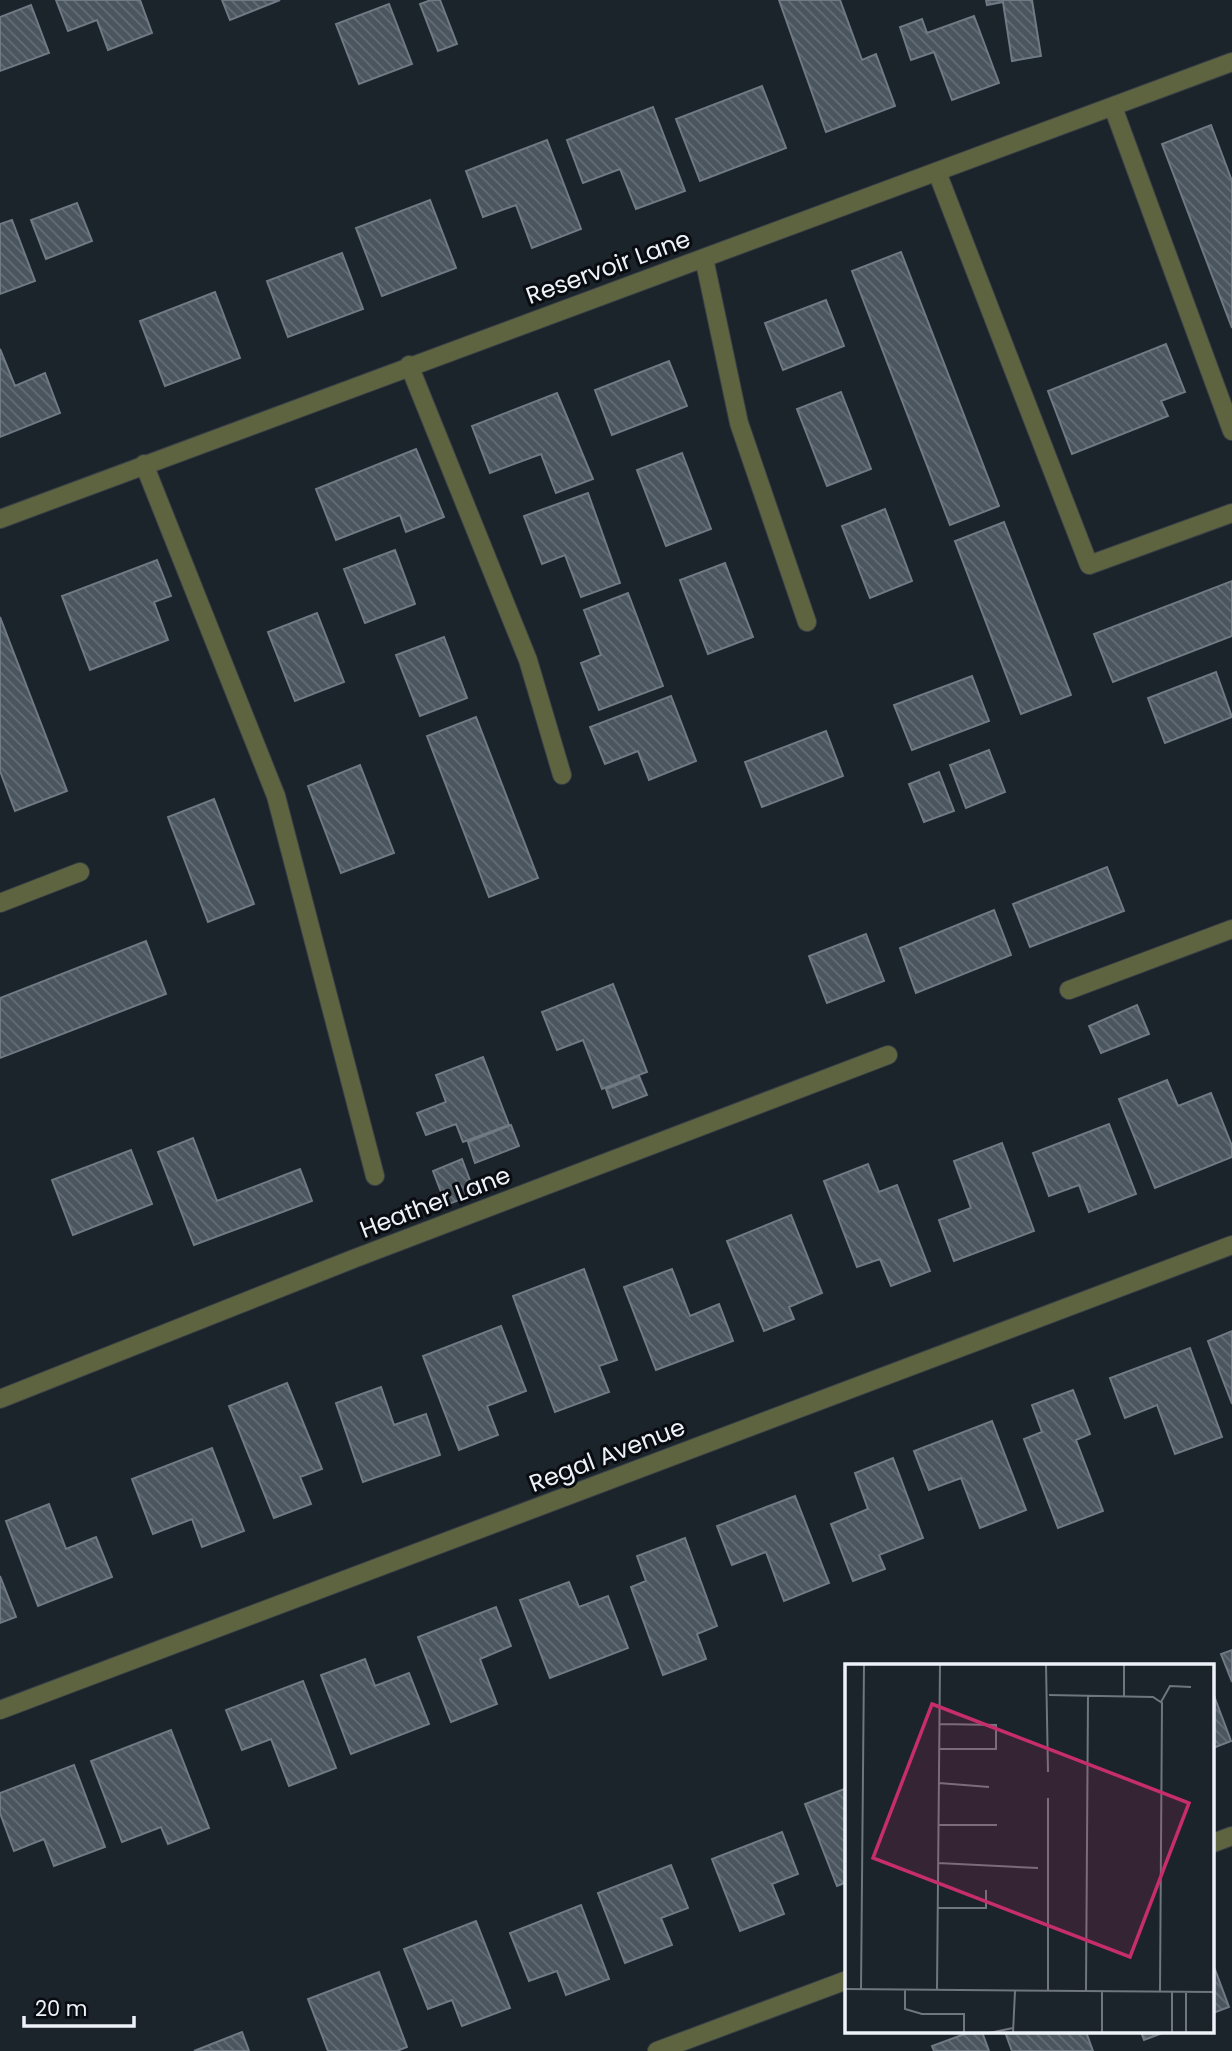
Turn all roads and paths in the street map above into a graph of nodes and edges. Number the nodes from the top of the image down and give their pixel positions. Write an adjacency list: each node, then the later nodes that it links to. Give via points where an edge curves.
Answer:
1 (1232, 62): 2 (street, Reservoir Lane)
2 (1113, 107): 3 (street, Reservoir Lane); 6 (street)
3 (937, 172): 4 (street, Reservoir Lane); 8 (street, via 1089,565)
4 (704, 258): 5 (street, Reservoir Lane); 10 (street, via 739,423)
5 (409, 366): 7 (street, Reservoir Lane); 11 (street, via 528,660)
6 (1232, 431)
7 (144, 464): 9 (street, Reservoir Lane); 17 (street, via 276,796)
8 (1232, 513)
9 (0, 519)
10 (807, 622)
11 (562, 775)
12 (80, 872): 13 (street)
13 (0, 903)
14 (1232, 929): 15 (street)
15 (1069, 990)
16 (888, 1055): 19 (street, Heather Lane)
17 (374, 1176)
18 (1232, 1245): 20 (street, Regal Avenue)
19 (0, 1399)
20 (0, 1710)
21 (1232, 1836): 22 (street)
22 (1214, 1843)
23 (845, 1981): 24 (street)
24 (657, 2051)

